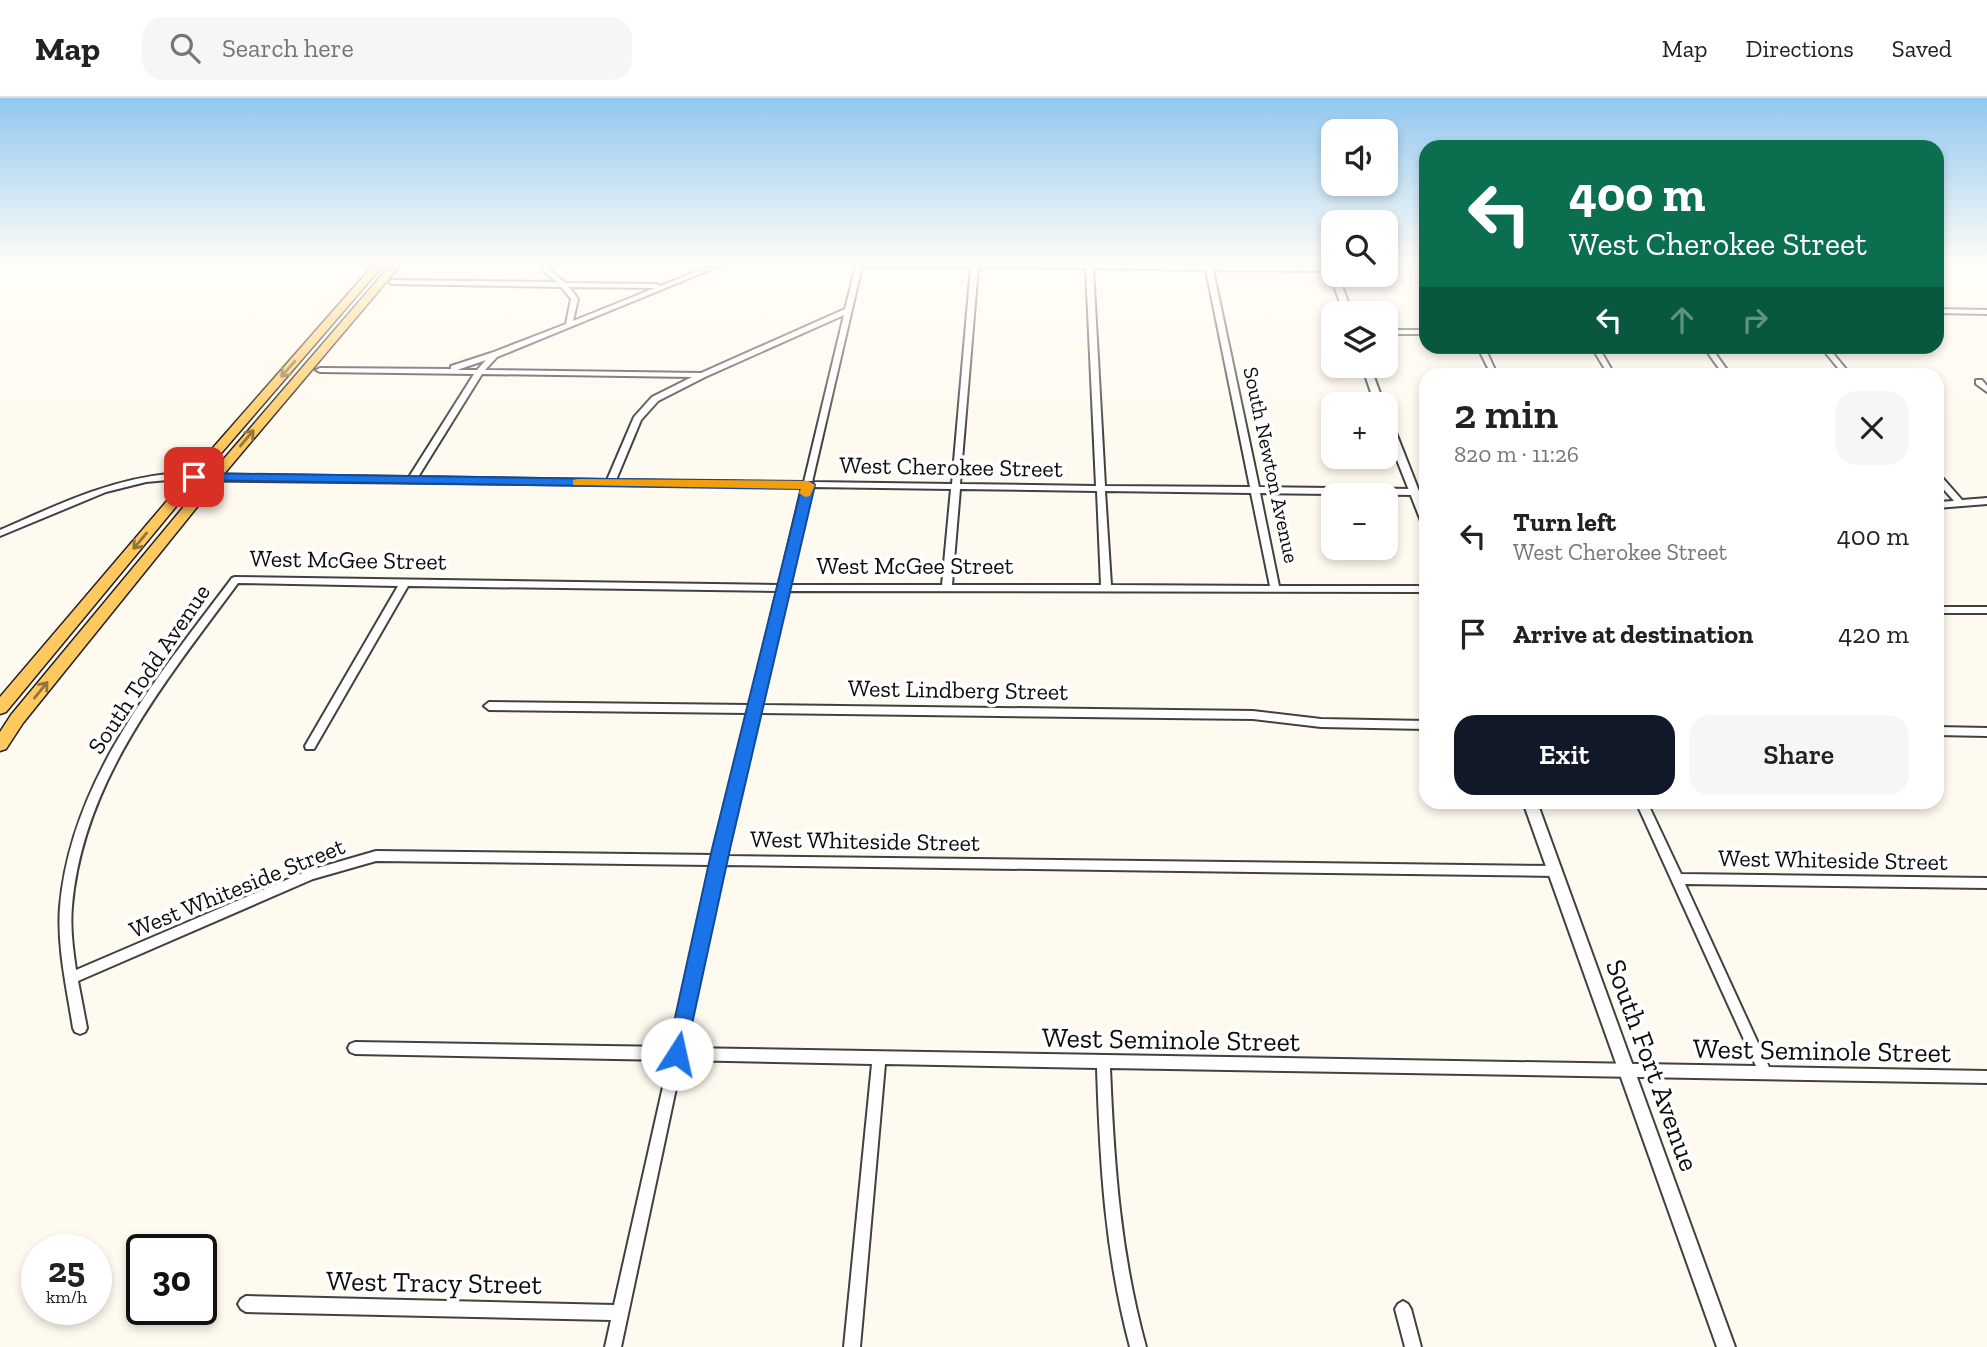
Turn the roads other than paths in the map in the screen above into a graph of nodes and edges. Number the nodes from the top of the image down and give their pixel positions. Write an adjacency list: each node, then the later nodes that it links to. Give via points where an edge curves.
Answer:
1 (330, 320): 22 (main road, one-way to 22)
2 (352, 320): 23 (main road, one-way to 2)
3 (576, 320): 9 (street)
4 (826, 320): 18 (street)
5 (847, 320): 26 (street)
6 (970, 320): 28 (street)
7 (1092, 320): 29 (street)
8 (1220, 320): 30 (street, South Newton Avenue)
9 (569, 323): 13 (street)
10 (1398, 332): 11 (street)
11 (1419, 332)
12 (1830, 354): 14 (street)
13 (494, 355): 16 (street); 17 (street)
14 (1842, 368)
15 (320, 370): 16 (street)
16 (441, 371): 17 (street)
17 (482, 371): 18 (street); 24 (street)
18 (702, 375): 25 (street, via 645,408)
19 (1979, 382): 20 (street)
20 (1987, 390)
21 (1398, 451): 31 (street)
22 (194, 477): 23 (street, West Cherokee Street); 36 (street, West Cherokee Street, via 118,486); 47 (main road, one-way to 47)
23 (214, 478): 24 (street, West Cherokee Street); 52 (main road, one-way to 23)
24 (412, 480): 25 (street, West Cherokee Street)
25 (610, 483): 26 (street, West Cherokee Street)
26 (808, 485): 28 (street, West Cherokee Street); 40 (street)
27 (1944, 485): 34 (street)
28 (956, 486): 29 (street, West Cherokee Street); 39 (street)
29 (1101, 488): 30 (street, West Cherokee Street); 41 (street)
30 (1255, 490): 31 (street, West Cherokee Street); 42 (street, South Newton Avenue)
31 (1414, 492): 33 (street)
32 (1987, 501): 34 (street)
33 (1419, 504)
34 (1961, 504): 35 (street)
35 (1944, 505)
36 (0, 533)
37 (235, 580): 38 (street, West McGee Street); 60 (street, South Todd Avenue, via 127,731 96,792 74,853 68,889 66,943)
38 (405, 582): 40 (street, West McGee Street); 53 (street)
39 (947, 587): 40 (street, West McGee Street); 41 (street, West McGee Street)
40 (784, 588): 48 (street)
41 (1106, 588): 42 (street, West McGee Street)
42 (1275, 588): 43 (street, West McGee Street)
43 (1419, 589)
44 (1944, 610): 45 (street)
45 (1987, 610)
46 (489, 706): 48 (street, West Lindberg Street)
47 (0, 708)
48 (754, 710): 49 (street, West Lindberg Street, via 1253,715 1321,723); 56 (street)
49 (1419, 725)
50 (1944, 731): 51 (street)
51 (1987, 732)
52 (0, 745)
53 (310, 746)
54 (1533, 809): 57 (street, South Fort Avenue)
55 (1645, 809): 58 (street)
56 (718, 862): 57 (street, West Whiteside Street); 60 (street, West Whiteside Street, via 376,856 311,875); 63 (street)
57 (1556, 871): 66 (street, South Fort Avenue)
58 (1678, 879): 59 (street, West Whiteside Street); 67 (street)
59 (1987, 883)
60 (72, 978): 61 (street, South Todd Avenue)
61 (80, 1028)
62 (355, 1048): 63 (street, West Seminole Street)
63 (677, 1054): 64 (street, West Seminole Street); 71 (street)
64 (879, 1059): 65 (street, West Seminole Street); 73 (street)
65 (1103, 1063): 66 (street, West Seminole Street); 74 (street, via 1112,1232)
66 (1627, 1071): 67 (street, West Seminole Street); 76 (street, South Fort Avenue)
67 (1765, 1072): 68 (street, West Seminole Street)
68 (1987, 1077)
69 (246, 1304): 71 (street, West Tracy Street)
70 (1403, 1309): 75 (street)
71 (621, 1313): 72 (street)
72 (613, 1347)
73 (852, 1347)
74 (1138, 1347)
75 (1413, 1347)
76 (1726, 1347)

